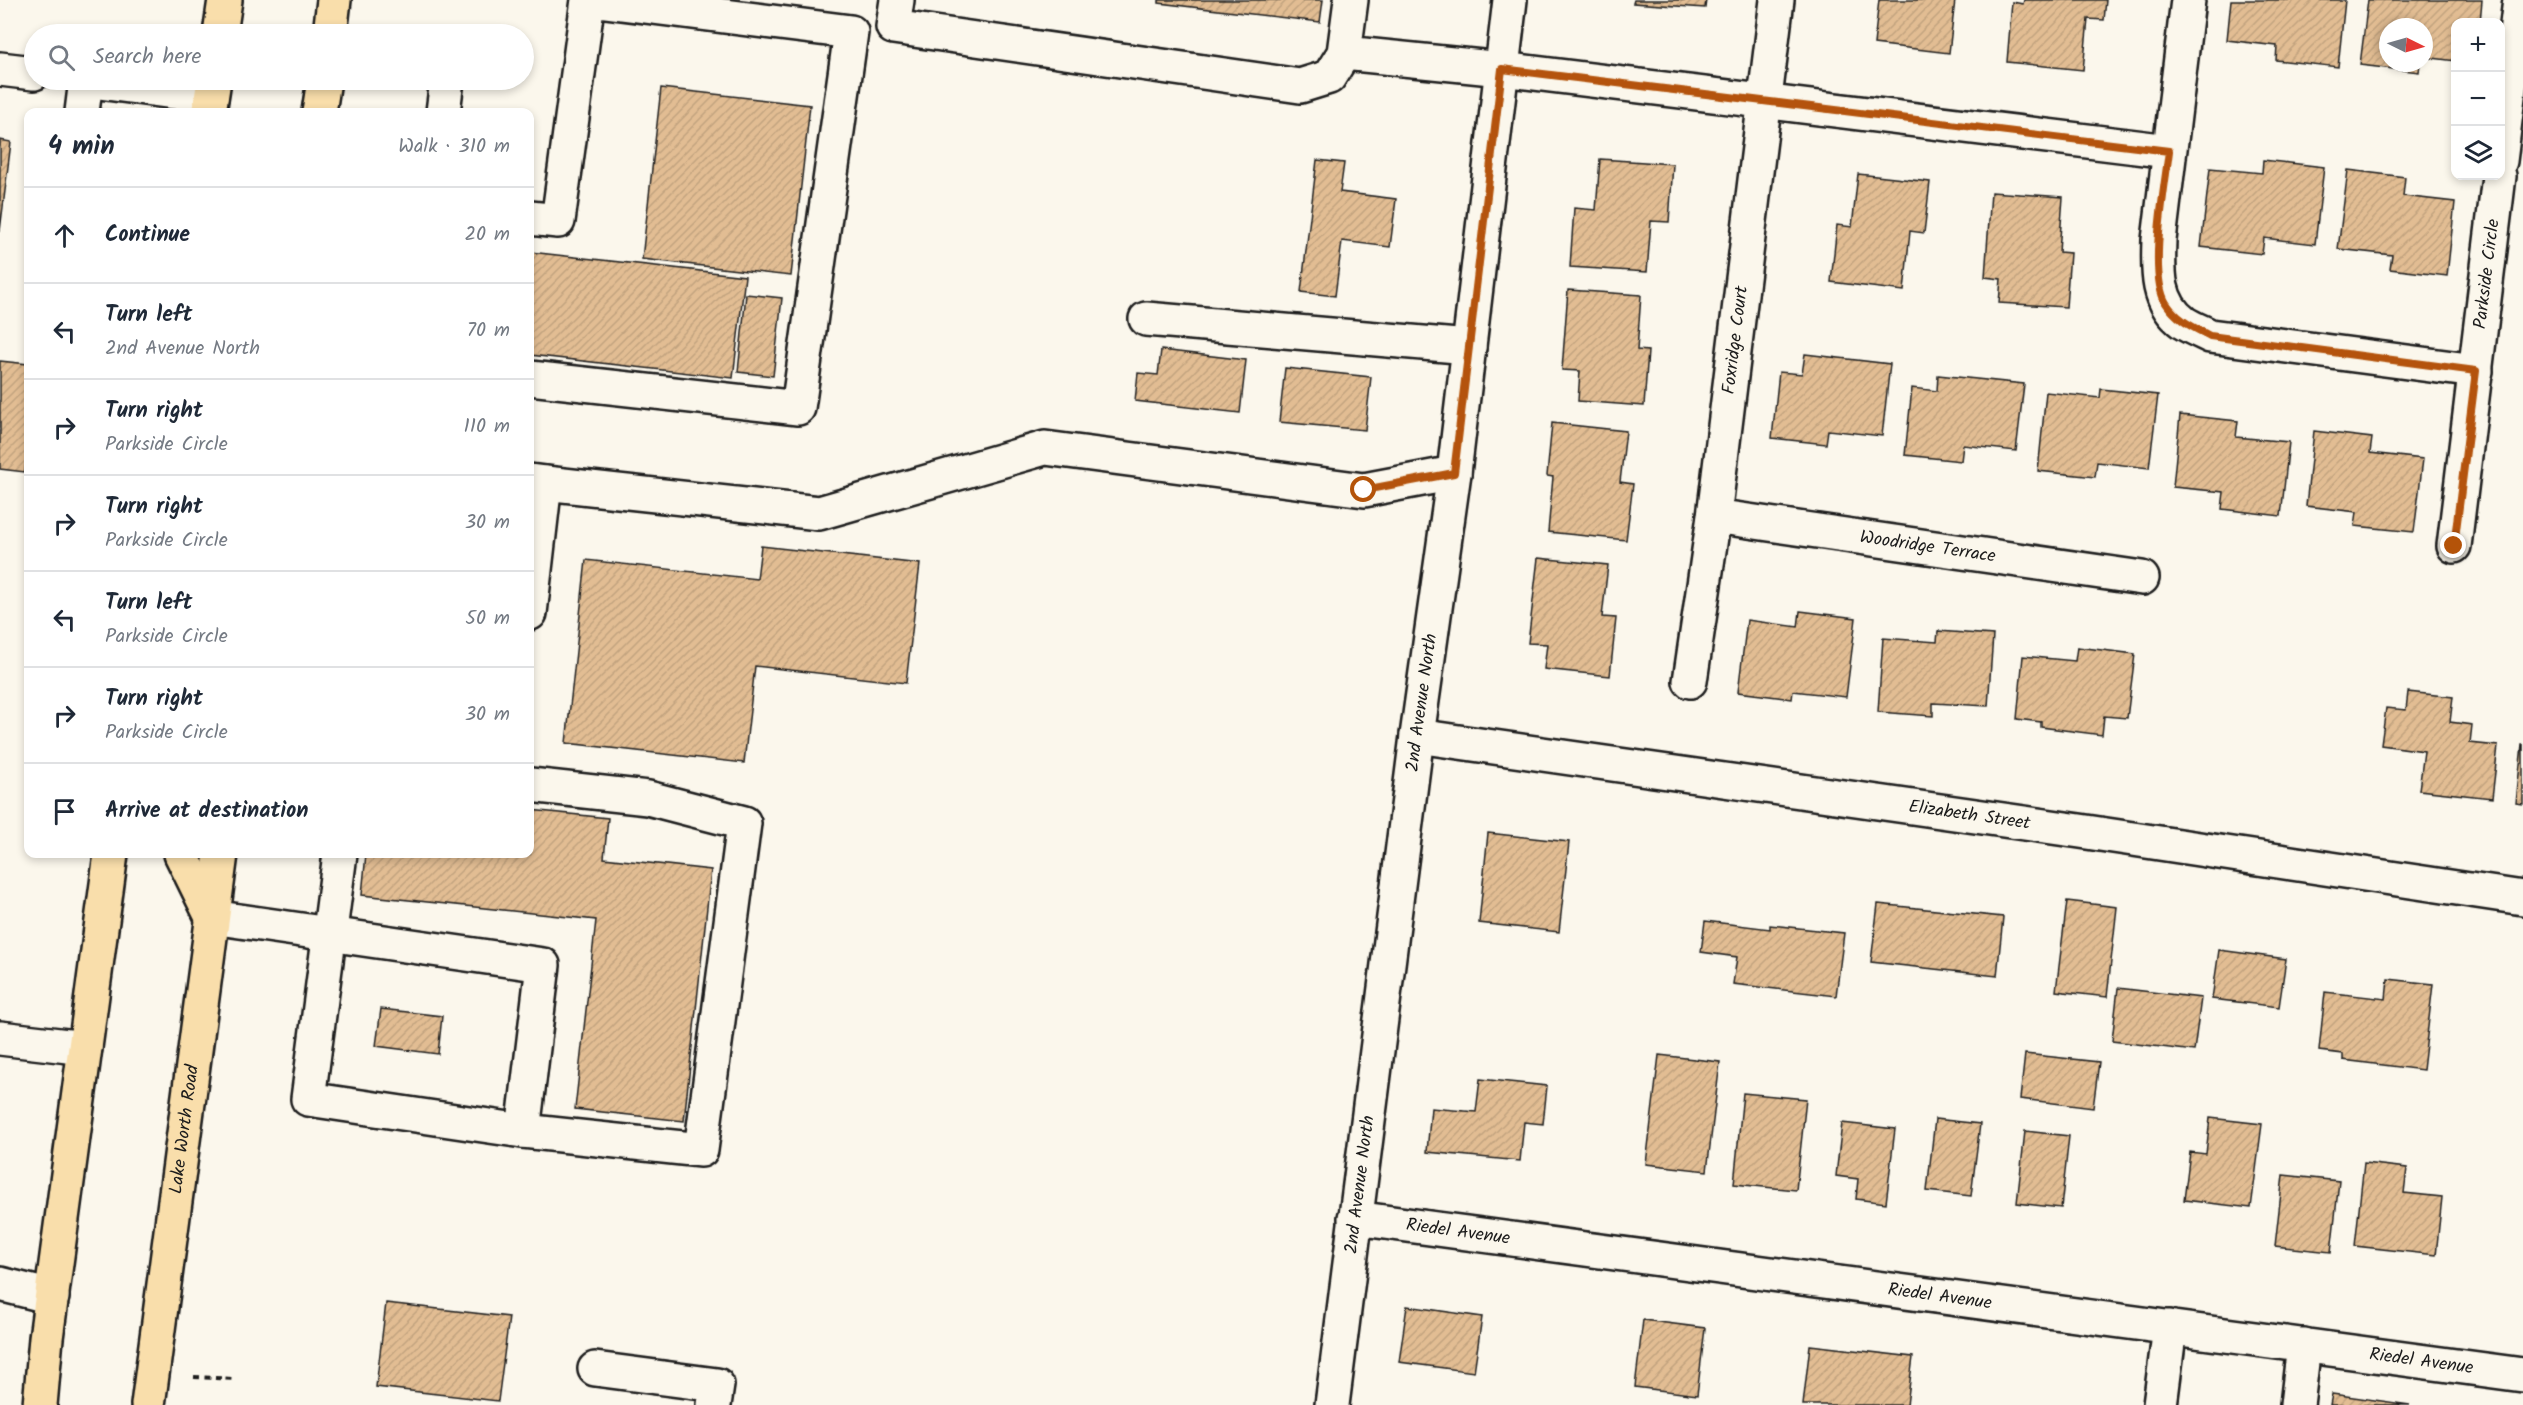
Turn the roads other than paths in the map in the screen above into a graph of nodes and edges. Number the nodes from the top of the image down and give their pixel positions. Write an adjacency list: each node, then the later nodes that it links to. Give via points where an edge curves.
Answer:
1 (225, 0): 11 (main road)
2 (334, 0): 12 (main road)
3 (588, 0): 30 (street, via 558,221)
4 (597, 0): 13 (street)
5 (1351, 0): 14 (street)
6 (1510, 0): 16 (street, 2nd Avenue North)
7 (1777, 0): 23 (street, Foxridge Court)
8 (2188, 0): 28 (street)
9 (2520, 0): 27 (street)
10 (895, 14): 13 (street); 14 (street, via 1300,86 1329,77)
11 (221, 24)
12 (331, 24)
13 (851, 32): 34 (street, via 798,408)
14 (1344, 52): 16 (street)
15 (0, 69): 17 (street)
16 (1502, 69): 23 (street); 32 (street, 2nd Avenue North)
17 (24, 72)
18 (84, 90): 24 (street)
19 (164, 90): 22 (street)
20 (322, 90): 25 (main road)
21 (446, 90): 26 (street)
22 (211, 96)
23 (1765, 102): 28 (street); 37 (street, Foxridge Court)
24 (82, 108)
25 (320, 108)
26 (444, 108)
27 (2504, 126)
28 (2169, 151): 33 (street, via 2158,276 2165,301 2183,322 2210,336)
29 (2499, 180): 33 (street, Parkside Circle)
30 (534, 218)
31 (1146, 319): 32 (street)
32 (1469, 347): 35 (street, 2nd Avenue North)
33 (2476, 371): 39 (street, Parkside Circle)
34 (534, 378)
35 (1454, 473): 36 (street, via 1364,490 1045,448 819,513); 42 (street, 2nd Avenue North)
36 (537, 482): 38 (street)
37 (1714, 516): 40 (street, Woodridge Terrace); 41 (street, Foxridge Court)
38 (534, 538)
39 (2454, 546)
40 (2142, 578)
41 (1690, 681)
42 (1417, 736): 48 (street, Elizabeth Street); 54 (street, 2nd Avenue North)
43 (534, 785): 53 (street, via 648,798 744,823 701,1150)
44 (110, 858): 52 (main road)
45 (183, 858): 49 (main road)
46 (220, 858): 49 (main road, Lake Worth Road)
47 (339, 858): 50 (street)
48 (2523, 898)
49 (212, 917): 50 (street); 63 (main road, Lake Worth Road)
50 (328, 933): 53 (street, via 543,965); 53 (street, via 308,1099)
51 (0, 1038): 52 (street)
52 (85, 1048): 56 (main road)
53 (523, 1131)
54 (1355, 1218): 57 (street, Riedel Avenue); 61 (street, 2nd Avenue North)
55 (0, 1284): 56 (street)
56 (52, 1297): 62 (main road)
57 (2170, 1327): 58 (street, Riedel Avenue); 65 (street)
58 (2304, 1345): 60 (street, Riedel Avenue); 66 (street)
59 (595, 1369): 64 (street, via 717,1385)
60 (2523, 1375)
61 (1340, 1404)
62 (40, 1405)
63 (148, 1405)
64 (714, 1405)
65 (2160, 1405)
66 (2297, 1405)

